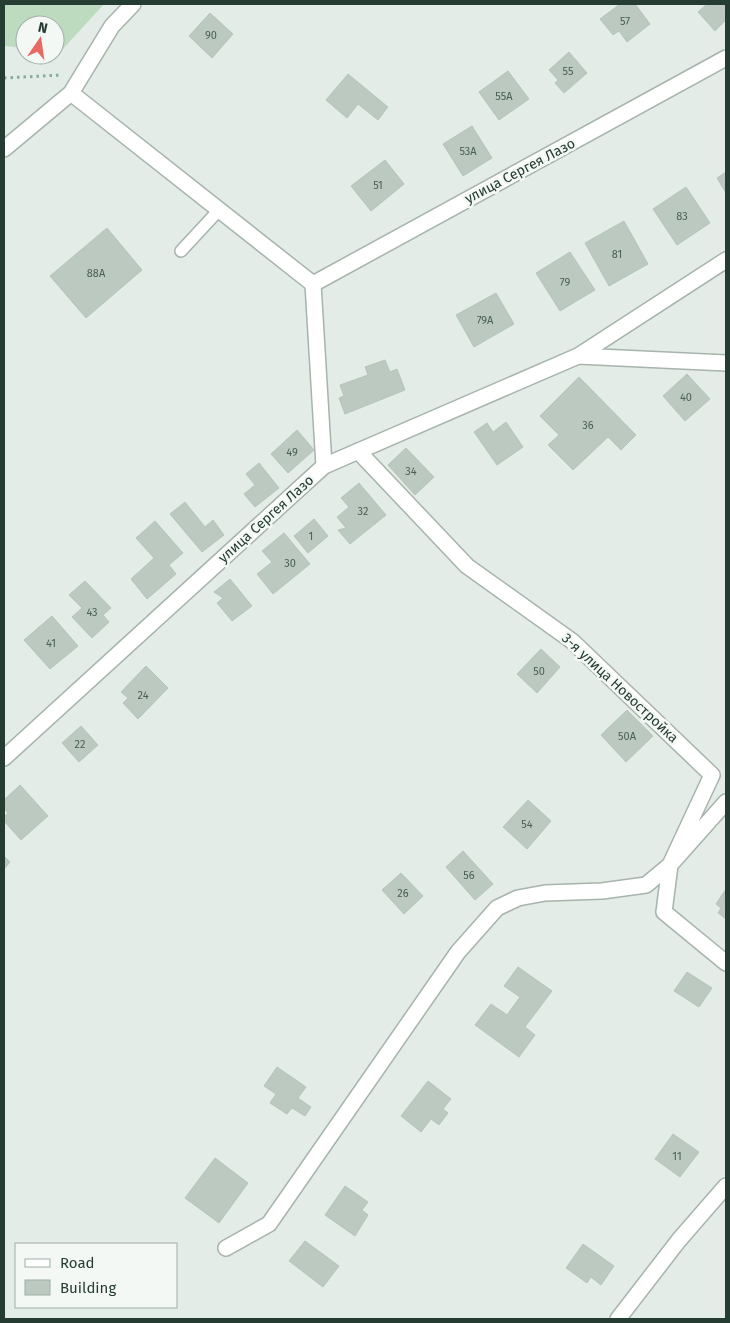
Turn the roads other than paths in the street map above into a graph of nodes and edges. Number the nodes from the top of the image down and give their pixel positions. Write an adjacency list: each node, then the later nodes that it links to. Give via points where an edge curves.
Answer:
1 (133, 4): 3 (street, via 112,26)
2 (726, 58): 8 (street, улица Сергея Лазо)
3 (71, 93): 4 (street); 5 (street)
4 (4, 149)
5 (219, 210): 6 (lane); 8 (street)
6 (181, 251)
7 (726, 260): 9 (street, улица Сергея Лазо)
8 (313, 284): 12 (street)
9 (578, 356): 10 (street, улица Сергея Лазо); 11 (street, улица Сергея Лазо)
10 (726, 363)
11 (358, 451): 12 (street, улица Сергея Лазо); 15 (street, 3-я улица Новостройка, via 467,566 572,641 712,775)
12 (324, 466): 13 (street, улица Сергея Лазо)
13 (4, 758)
14 (726, 802): 15 (street)
15 (670, 865): 16 (street, 3-я улица Новостройка, via 664,912); 18 (street, via 646,885 602,891 545,893 518,898 496,908 458,952 269,1224)
16 (726, 963)
17 (726, 1186): 19 (street)
18 (226, 1248)
19 (618, 1319)

